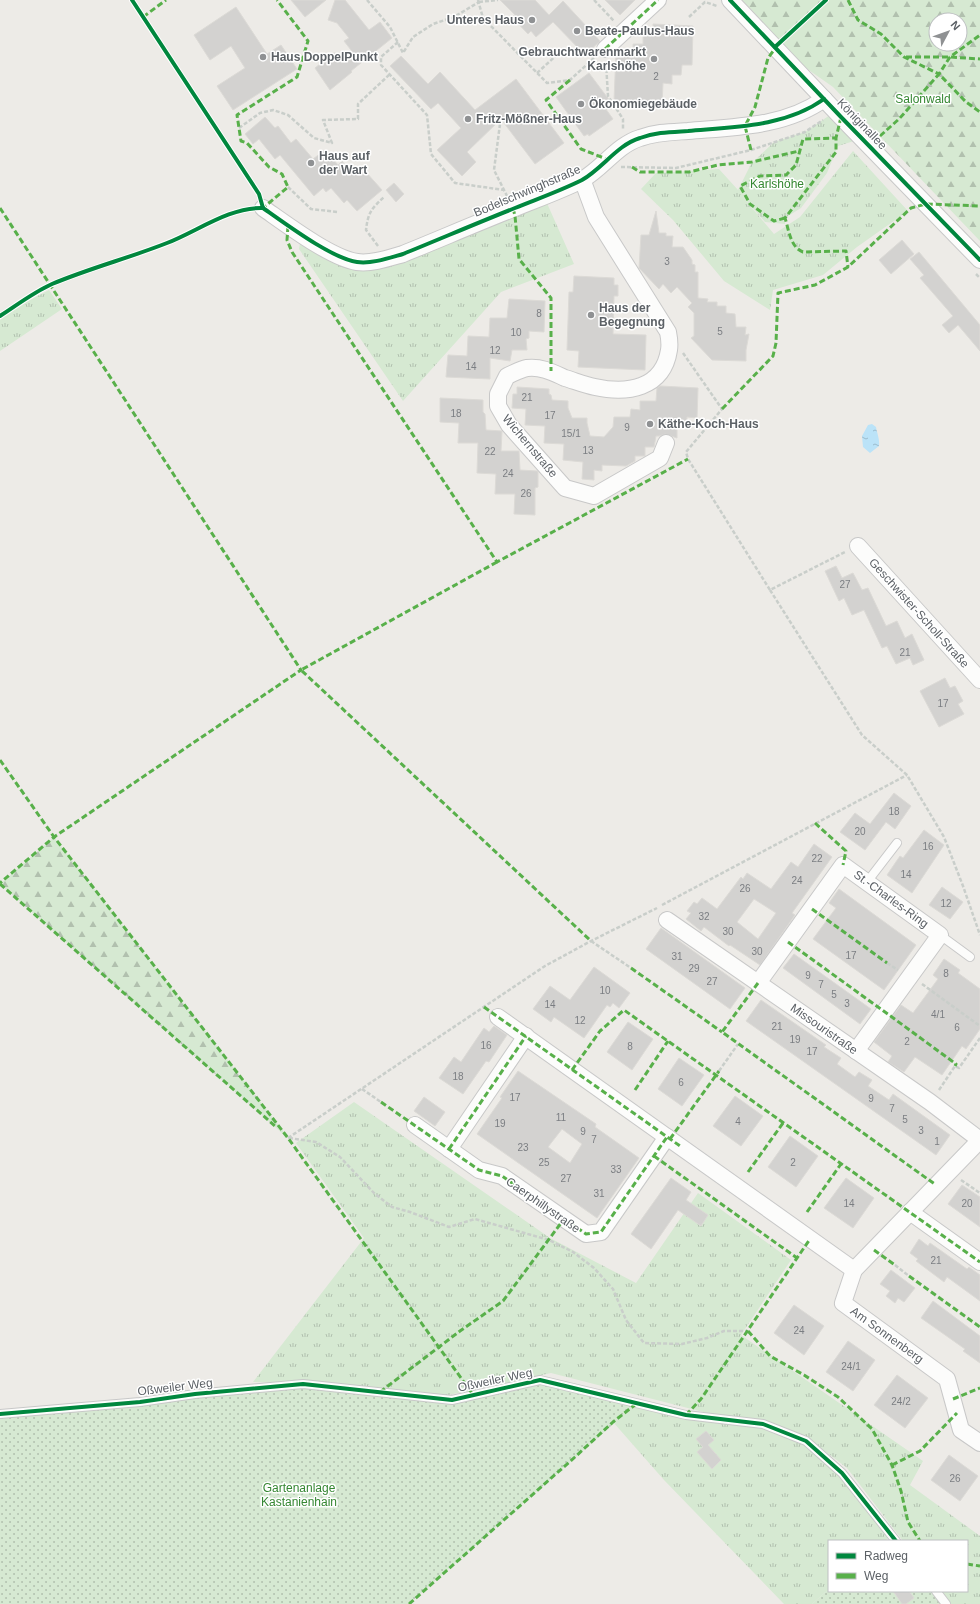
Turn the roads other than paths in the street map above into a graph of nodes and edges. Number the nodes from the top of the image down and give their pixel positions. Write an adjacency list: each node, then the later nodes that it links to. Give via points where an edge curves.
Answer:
1 (658, 0): 3 (street)
2 (725, 4): 4 (street, Königinallee)
3 (605, 49)
4 (824, 99): 5 (street, Bodelschwinghstraße, via 797,115 775,121 745,126 654,133 638,138); 7 (street, Königinallee)
5 (582, 179): 6 (street, Bodelschwinghstraße, via 403,254 387,259 358,262 344,259); 8 (street, Wichernstraße, via 596,218 668,332 669,349 666,362 651,382 638,388 619,390 595,387 565,378 551,370 528,368 507,376 498,394 498,406 509,425 565,488 594,496 660,458)
6 (263, 208)
7 (980, 260)
8 (666, 443)
9 (858, 546): 10 (street, Geschwister-Scholl-Straße)
10 (980, 680)
11 (897, 843): 12 (lane)
12 (867, 882): 14 (street, St.-Charles-Ring); 16 (street, St.-Charles-Ring, via 843,865)
13 (667, 920): 16 (street, Missouristraße)
14 (940, 935): 15 (lane); 19 (street, St.-Charles-Ring)
15 (970, 957)
16 (758, 983): 19 (street, Missouristraße)
17 (498, 1017): 18 (street)
18 (526, 1036): 21 (street); 23 (street)
19 (856, 1051): 22 (street, Missouristraße)
20 (415, 1125): 23 (street, Caerphillystraße)
21 (667, 1137): 23 (street, Caerphillystraße, via 601,1232 586,1234 502,1176 480,1170); 26 (street)
22 (980, 1140): 24 (street, Am Sonnenberg)
23 (449, 1149)
24 (910, 1212): 25 (street); 26 (street, Am Sonnenberg)
25 (980, 1262)
26 (854, 1270): 28 (street, Am Sonnenberg, via 843,1303 947,1379 961,1430)
27 (0, 1414): 29 (lane, Oßweiler Weg, via 303,1384 452,1400 540,1380 686,1415 763,1424 806,1441 842,1473)
28 (980, 1443)
29 (895, 1540)
30 (937, 1592): 31 (lane)
31 (946, 1604)

